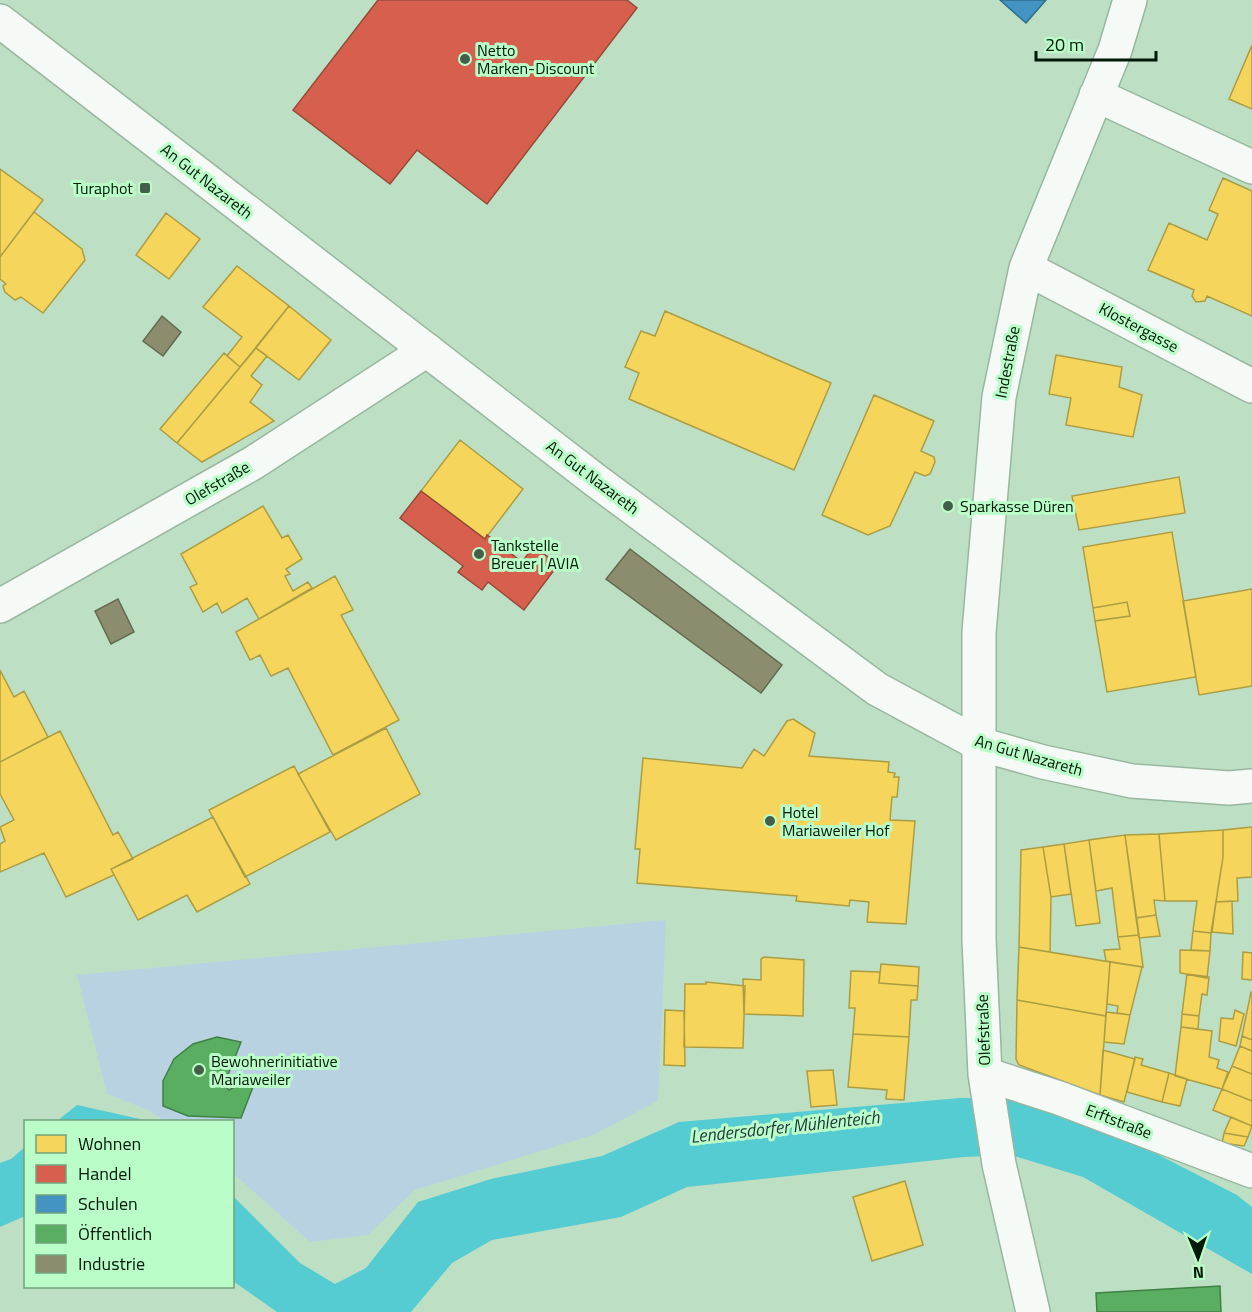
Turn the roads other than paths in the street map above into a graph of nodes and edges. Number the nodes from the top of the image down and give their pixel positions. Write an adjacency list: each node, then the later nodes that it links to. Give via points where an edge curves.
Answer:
1 (1130, 0): 3 (street, Indestraße)
2 (0, 21): 6 (street, An Gut Nazareth)
3 (1096, 95): 4 (street); 5 (street, Indestraße)
4 (1252, 167)
5 (1026, 268): 7 (street, Klostergasse); 9 (street, Indestraße, via 999,397 979,632)
6 (427, 350): 8 (street, Olefstraße, via 253,463); 9 (street, An Gut Nazareth, via 877,689)
7 (1252, 386)
8 (0, 606)
9 (979, 744): 10 (street, An Gut Nazareth, via 1132,781); 11 (street, Olefstraße, via 980,940)
10 (1252, 786)
11 (986, 1083): 12 (street, Erftstraße, via 1059,1098); 13 (street, Olefstraße, via 999,1164)
12 (1252, 1171)
13 (1032, 1312)

